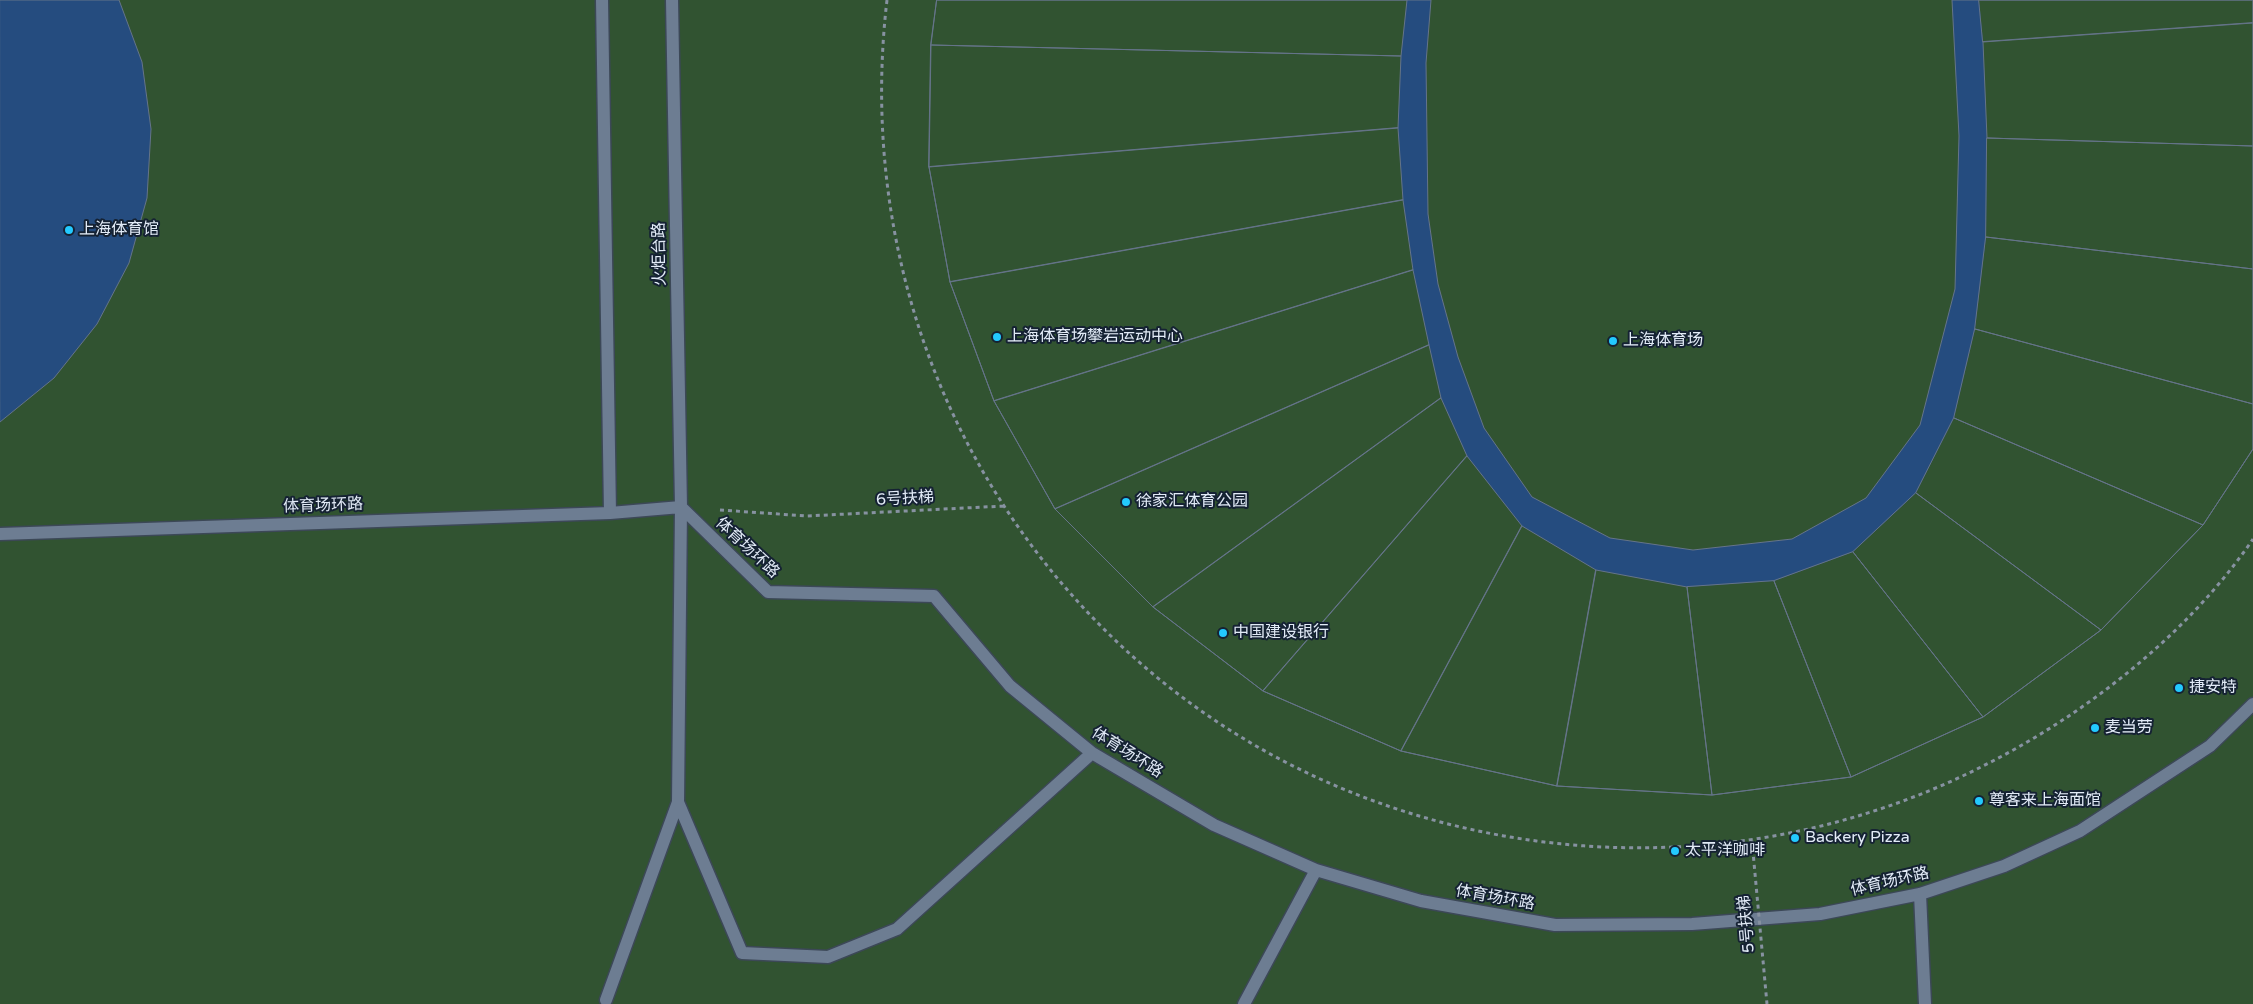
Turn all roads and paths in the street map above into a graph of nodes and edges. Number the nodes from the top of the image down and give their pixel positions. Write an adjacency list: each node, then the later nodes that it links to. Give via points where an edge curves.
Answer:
1 (602, 0): 6 (lane)
2 (672, 0): 5 (lane, 火炬台路)
3 (887, 0): 4 (path, via 881,51 882,146 895,242 920,335 956,423)
4 (1004, 506): 5 (path, 6号扶梯, via 807,516); 12 (path, via 1055,576 1114,639 1180,695 1252,744 1329,783 1410,814 1493,835 1541,842 1579,847 1666,849)
5 (680, 507): 6 (lane, 体育场环路); 10 (lane, 体育场环路, via 768,592 934,596 1010,686); 11 (lane, 火炬台路)
6 (610, 513): 7 (lane, 体育场环路)
7 (0, 534)
8 (2253, 539): 12 (path, via 2242,556 2178,628 2105,692 2024,746 1938,789 1847,821)
9 (2253, 704): 14 (lane, 体育场环路, via 2210,746 2080,831 2004,866)
10 (1092, 753): 11 (lane, via 896,929 828,957 742,953); 13 (lane, 体育场环路, via 1214,825)
11 (678, 802): 15 (lane)
12 (1752, 841): 17 (path, 5号扶梯, bridge)
13 (1316, 870): 14 (lane, 体育场环路, via 1421,901 1555,925 1692,924 1820,914); 16 (lane)
14 (1920, 894): 18 (lane)
15 (606, 1000)
16 (1244, 1004)
17 (1767, 1004)
18 (1925, 1004)

